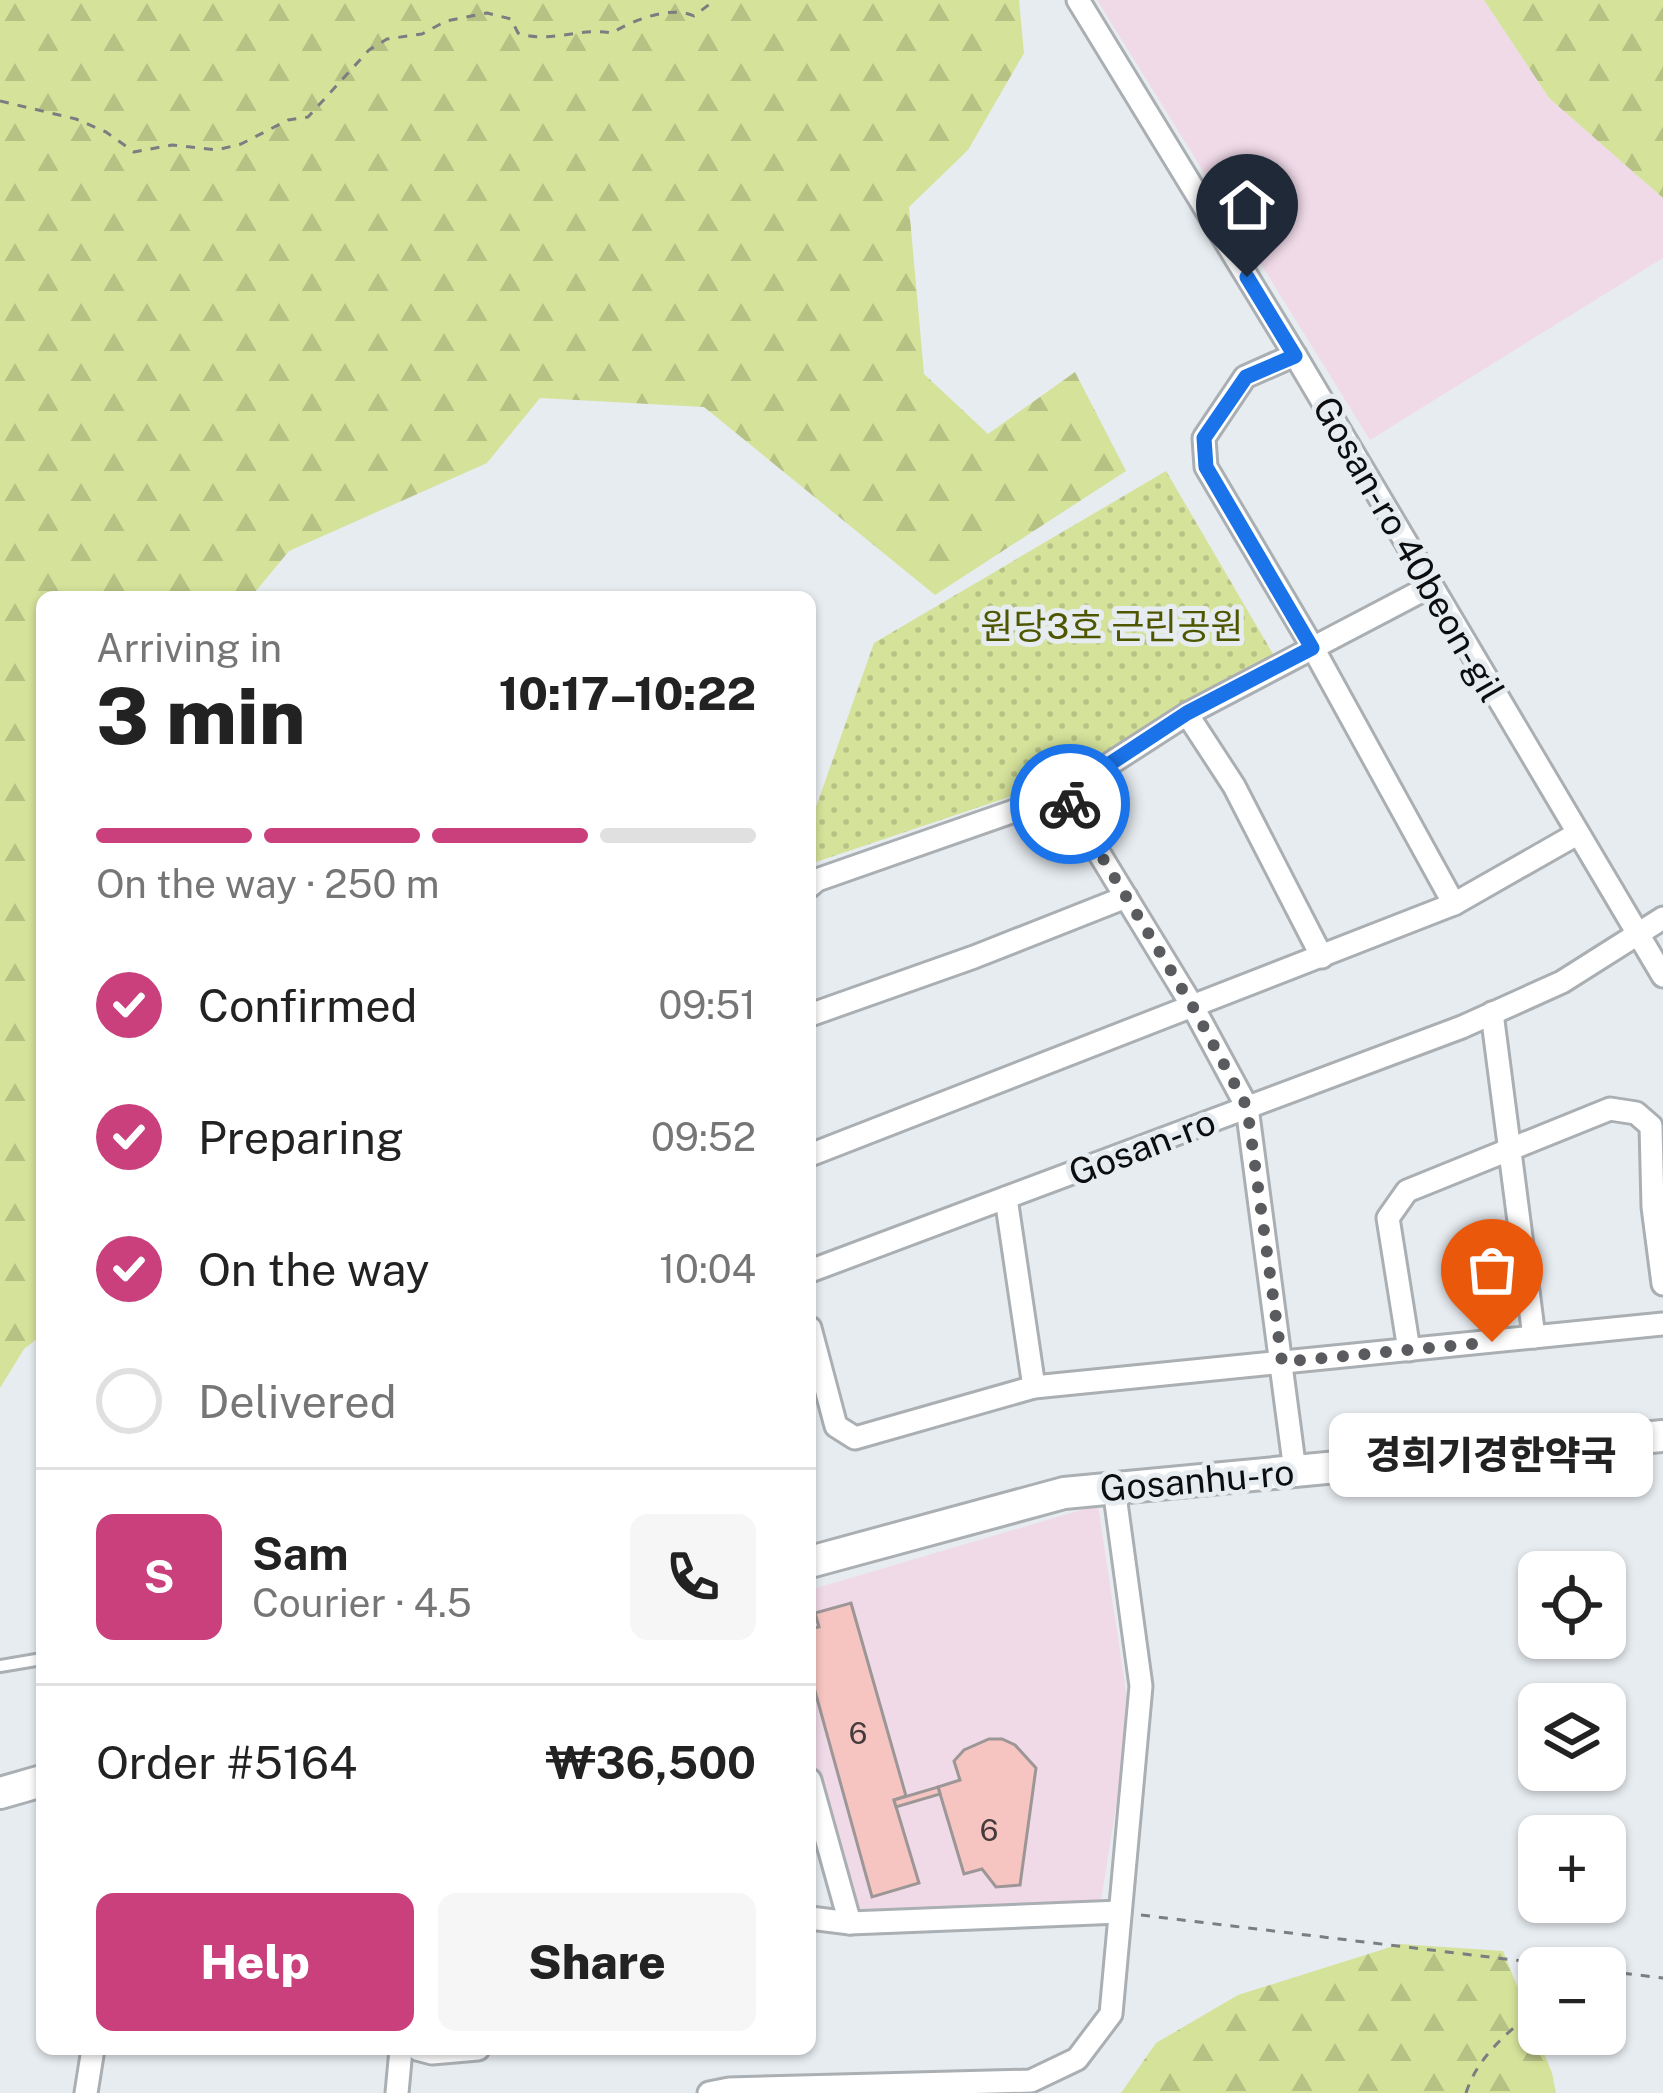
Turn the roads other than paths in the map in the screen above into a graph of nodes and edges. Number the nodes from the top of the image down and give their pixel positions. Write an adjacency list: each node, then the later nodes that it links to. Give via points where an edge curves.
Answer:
1 (1078, 0): 2 (street, Gosan-ro 40beon-gil)
2 (1295, 356): 3 (street, Gosan-ro 40beon-gil); 4 (street, via 1246,377 1204,438 1206,467)
3 (1431, 586): 4 (street); 7 (street, Gosan-ro 40beon-gil)
4 (1312, 648): 5 (street); 10 (street)
5 (1187, 713): 6 (street); 13 (street)
6 (1064, 794): 8 (street); 9 (street)
7 (1577, 834): 10 (street); 12 (street, Gosan-ro 40beon-gil)
8 (816, 881)
9 (1126, 897): 15 (street); 17 (street)
10 (1454, 904): 13 (street)
11 (1663, 918): 12 (street, Gosan-ro)
12 (1636, 935): 14 (street, Gosan-ro 40beon-gil); 16 (street, Gosan-ro, via 1562,982)
13 (1322, 957): 15 (street)
14 (1663, 976)
15 (1193, 1007): 18 (street); 20 (street)
16 (1492, 1013): 18 (street, Gosan-ro); 19 (street)
17 (816, 1014)
18 (1247, 1107): 21 (street, Gosan-ro); 28 (street)
19 (1508, 1150): 23 (street, via 1610,1109 1636,1113 1651,1126); 25 (street); 26 (street, via 1407,1191 1388,1218)
20 (816, 1153)
21 (1006, 1198): 22 (street, Gosan-ro); 29 (street)
22 (816, 1269)
23 (1663, 1284)
24 (1663, 1324): 25 (street)
25 (1534, 1337): 26 (street)
26 (1409, 1350): 28 (street)
27 (816, 1351): 29 (street, via 836,1426 855,1438)
28 (1282, 1362): 29 (street); 31 (street)
29 (1034, 1387)
30 (1663, 1436): 31 (main road, Gosanhu-ro)
31 (1295, 1471): 32 (main road, Gosanhu-ro)
32 (1114, 1488): 33 (main road, Gosanhu-ro, via 1064,1492); 39 (street, via 1141,1686)
33 (816, 1560)
34 (36, 1660): 35 (lane)
35 (0, 1666)
36 (36, 1783): 37 (main road)
37 (0, 1793)
38 (816, 1801): 41 (street)
39 (1120, 1912): 41 (street); 46 (street, via 1111,2014 1077,2059 1030,2081)
40 (816, 1919): 41 (street)
41 (850, 1923)
42 (92, 2055): 44 (street)
43 (400, 2055): 45 (street)
44 (86, 2093)
45 (397, 2093)
46 (709, 2093)

